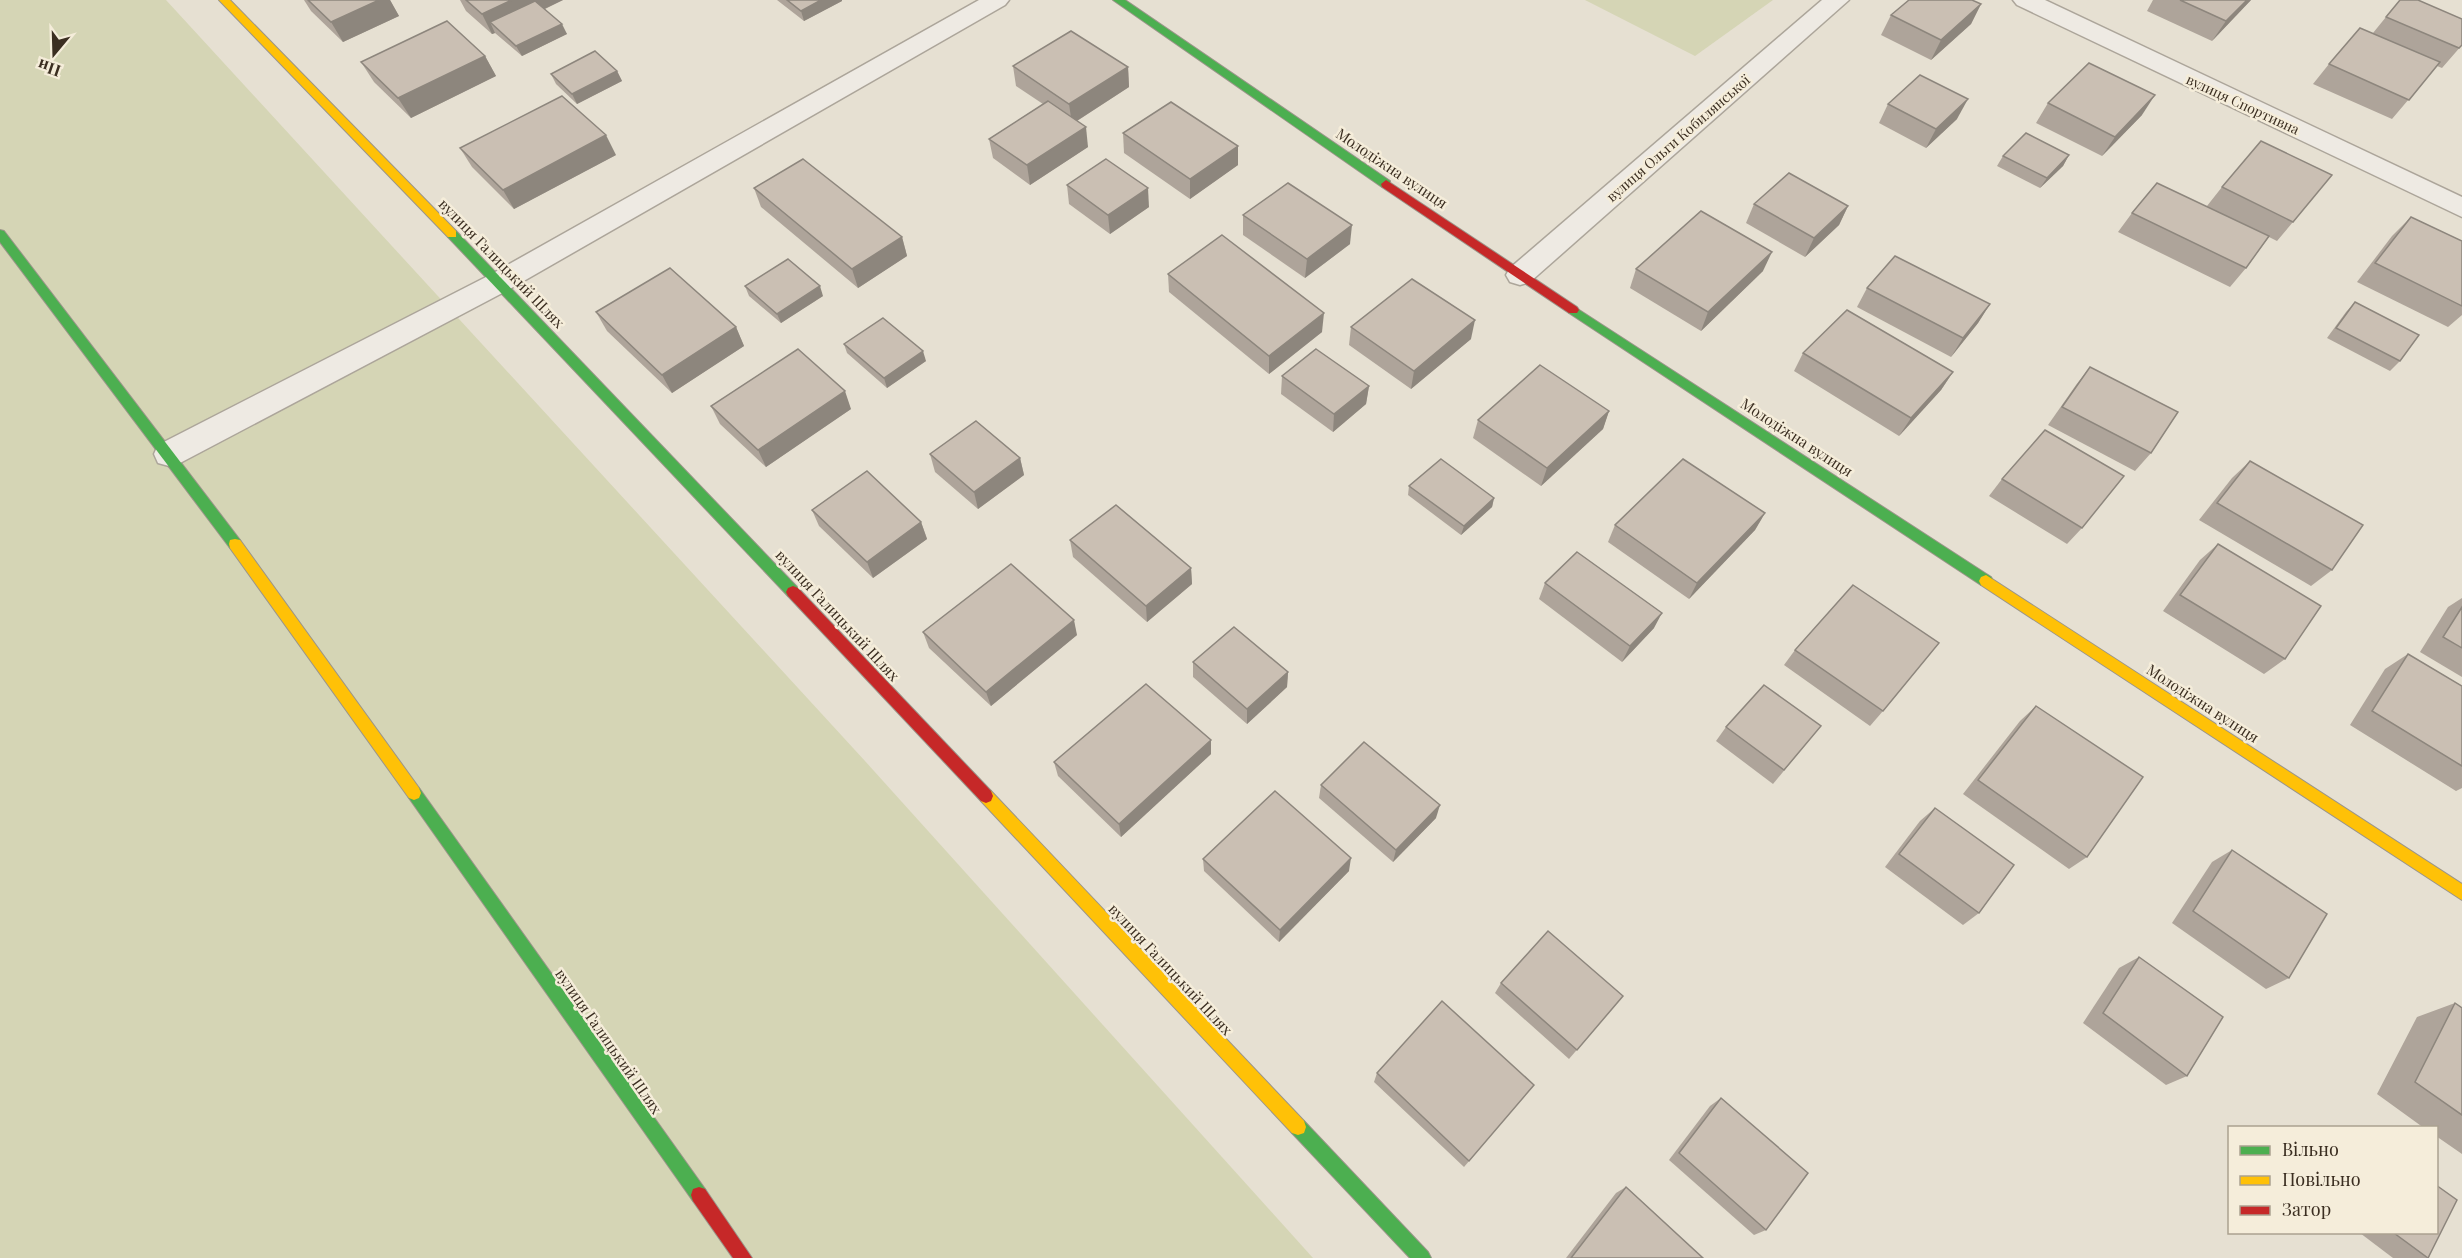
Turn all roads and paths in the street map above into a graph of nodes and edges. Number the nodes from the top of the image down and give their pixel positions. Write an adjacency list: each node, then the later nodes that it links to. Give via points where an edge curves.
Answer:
1 (224, 0): 9 (main road, вулиця Галицький Шлях)
2 (997, 0): 9 (street)
3 (1118, 0): 8 (main road, Молодіжна вулиця)
4 (1837, 0): 8 (street, вулиця Ольги Кобилянської)
5 (2025, 0): 6 (street, вулиця Спортивна)
6 (2462, 208)
7 (0, 234): 10 (main road, вулиця Галицький Шлях)
8 (1520, 275): 11 (main road, Молодіжна вулиця)
9 (498, 283): 10 (street); 13 (main road, вулиця Галицький Шлях)
10 (169, 454): 12 (main road, вулиця Галицький Шлях, via 310,646)
11 (2462, 892)
12 (743, 1258)
13 (1422, 1258)

